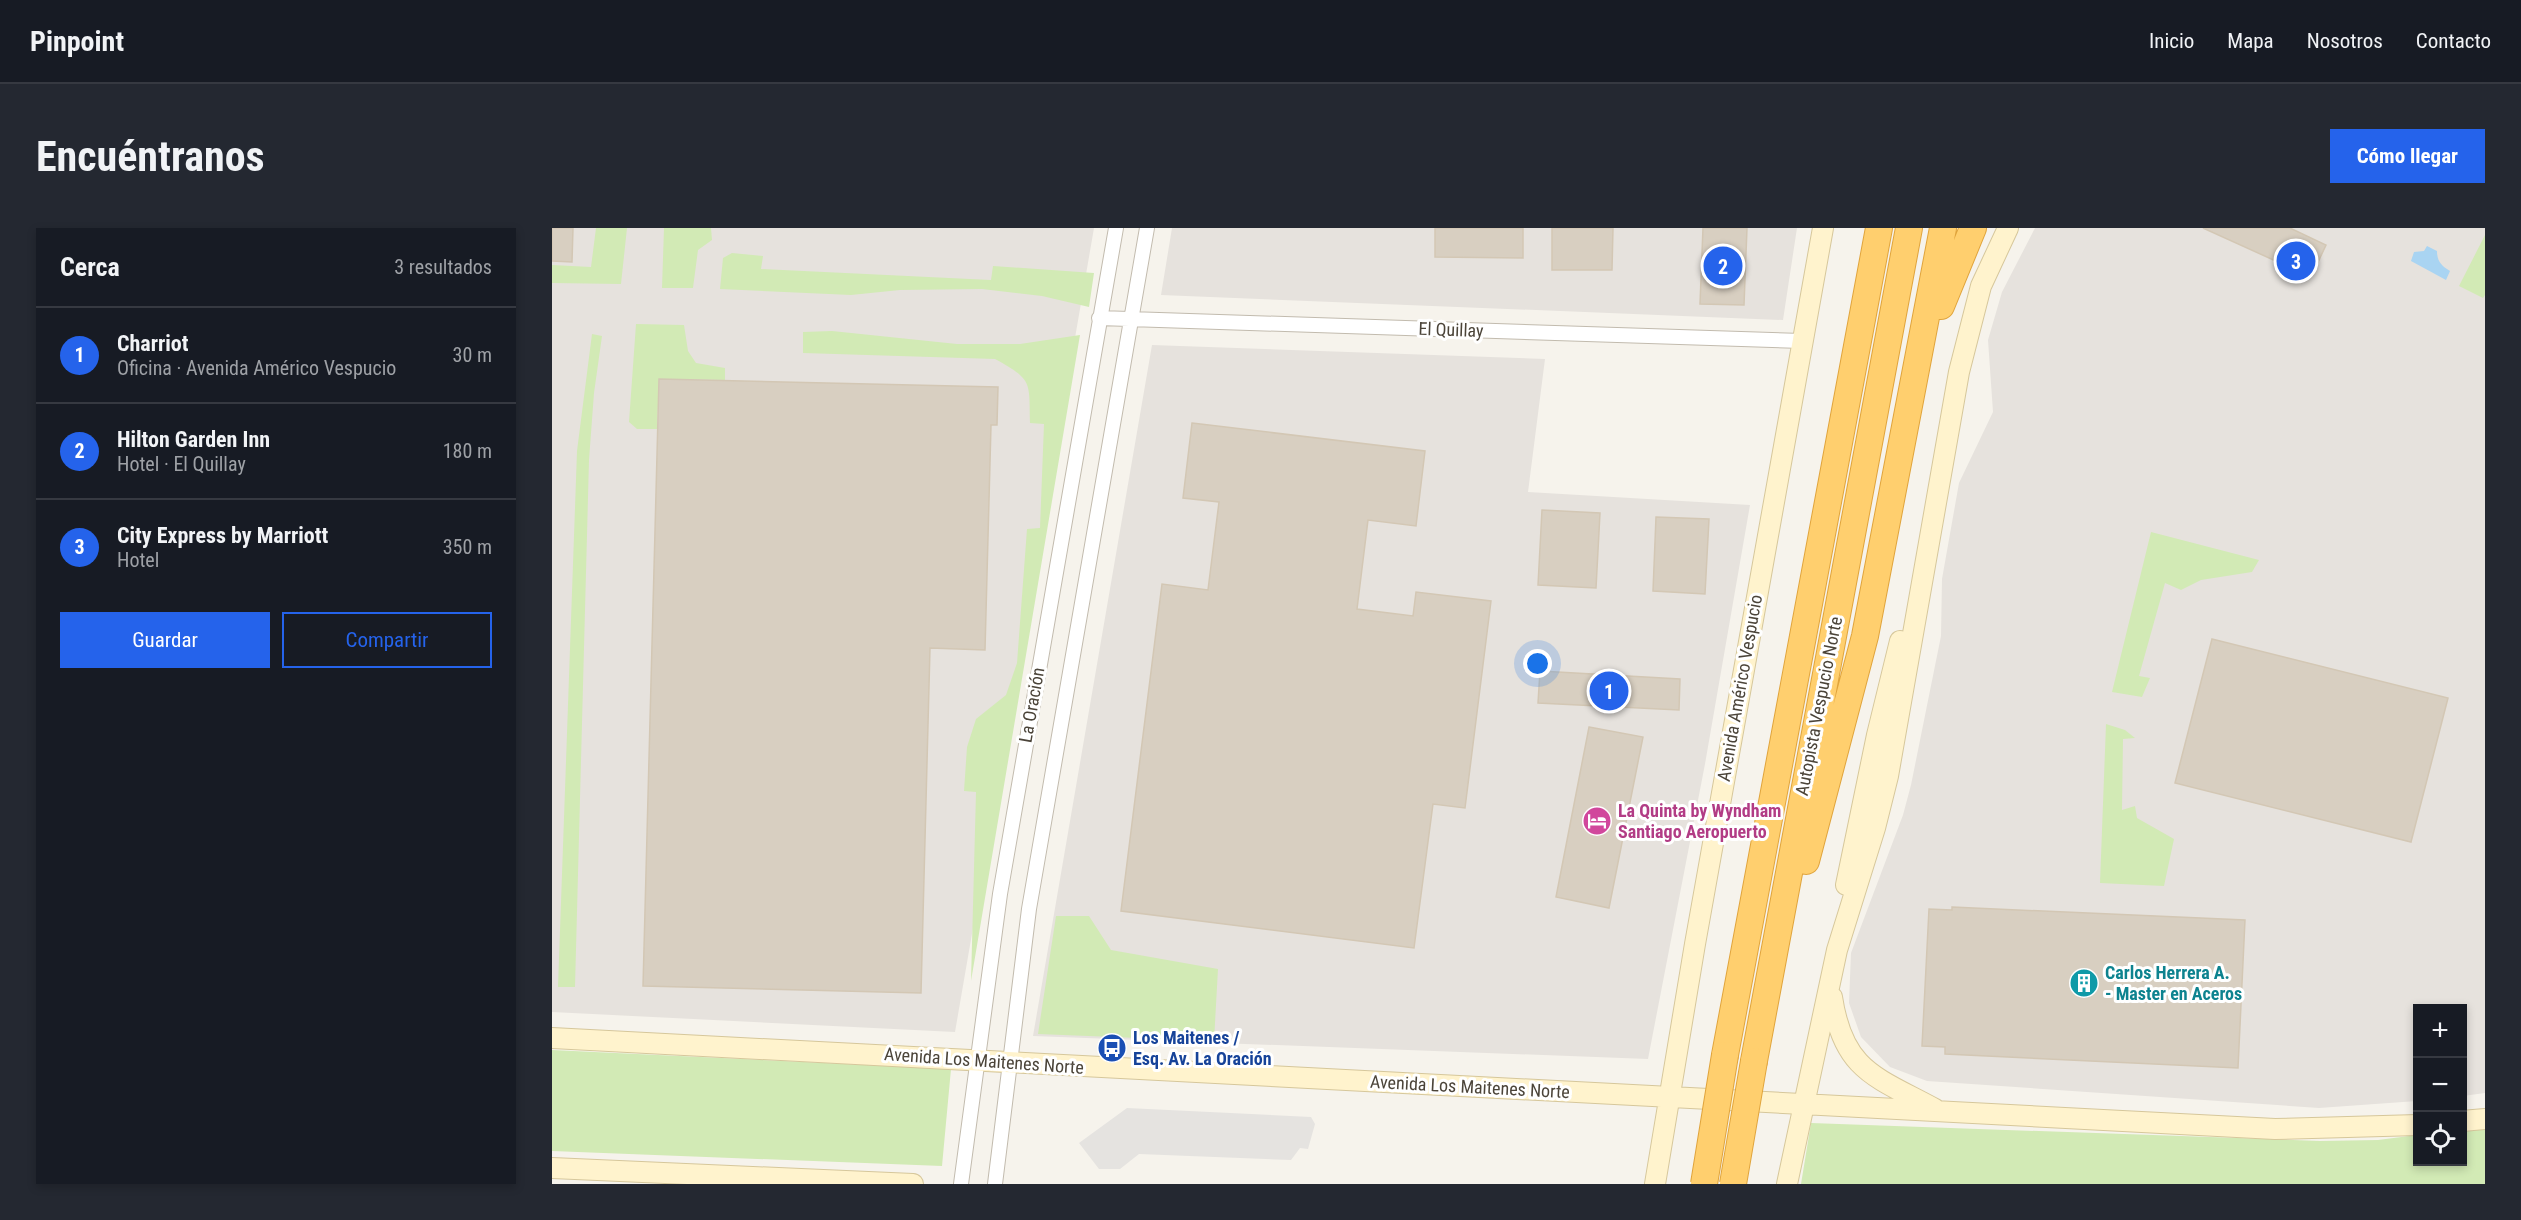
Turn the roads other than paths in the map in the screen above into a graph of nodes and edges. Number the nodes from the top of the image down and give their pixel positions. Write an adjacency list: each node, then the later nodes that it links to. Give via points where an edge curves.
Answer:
1 (1116, 228): 10 (street, La Oración)
2 (1147, 228): 11 (street, La Oración)
3 (1823, 228): 12 (street, Avenida Américo Vespucio)
4 (1863, 228): 14 (highway)
5 (1879, 228): 14 (highway, Autopista Vespucio Norte)
6 (1909, 228): 15 (highway, Autopista Vespucio Norte)
7 (1943, 228): 13 (highway)
8 (1973, 228): 13 (highway)
9 (2008, 228): 16 (street, via 1986,272 1968,331 1920,587 1901,636 1877,735)
10 (1100, 318): 11 (street, El Quillay); 18 (street, La Oración, via 1012,820)
11 (1132, 320): 12 (street, El Quillay); 19 (street, La Oración, via 1029,909)
12 (1802, 341): 20 (street, Avenida Américo Vespucio)
13 (1917, 371): 15 (highway, via 1859,662 1803,873)
14 (1851, 375): 31 (highway, Autopista Vespucio Norte, bridge)
15 (1772, 961): 32 (highway, Autopista Vespucio Norte, bridge)
16 (1829, 983): 21 (street); 22 (street, via 1838,1032 1851,1054 1883,1082)
17 (552, 1038): 18 (street, Avenida Los Maitenes Norte)
18 (976, 1059): 19 (street, Avenida Los Maitenes Norte); 28 (street, La Oración)
19 (1008, 1064): 20 (street, Avenida Los Maitenes Norte); 29 (street, La Oración)
20 (1669, 1097): 21 (street, Avenida Los Maitenes Norte); 30 (street, Avenida Américo Vespucio)
21 (1803, 1105): 22 (street, Avenida Los Maitenes Norte); 33 (street)
22 (1940, 1111): 25 (street, Avenida Los Maitenes Norte, via 2275,1130)
23 (2485, 1119): 24 (street)
24 (2467, 1121)
25 (2413, 1125)
26 (552, 1168): 27 (street)
27 (913, 1184)
28 (961, 1184)
29 (995, 1184)
30 (1656, 1184)
31 (1704, 1184)
32 (1733, 1184)
33 (1788, 1184)

